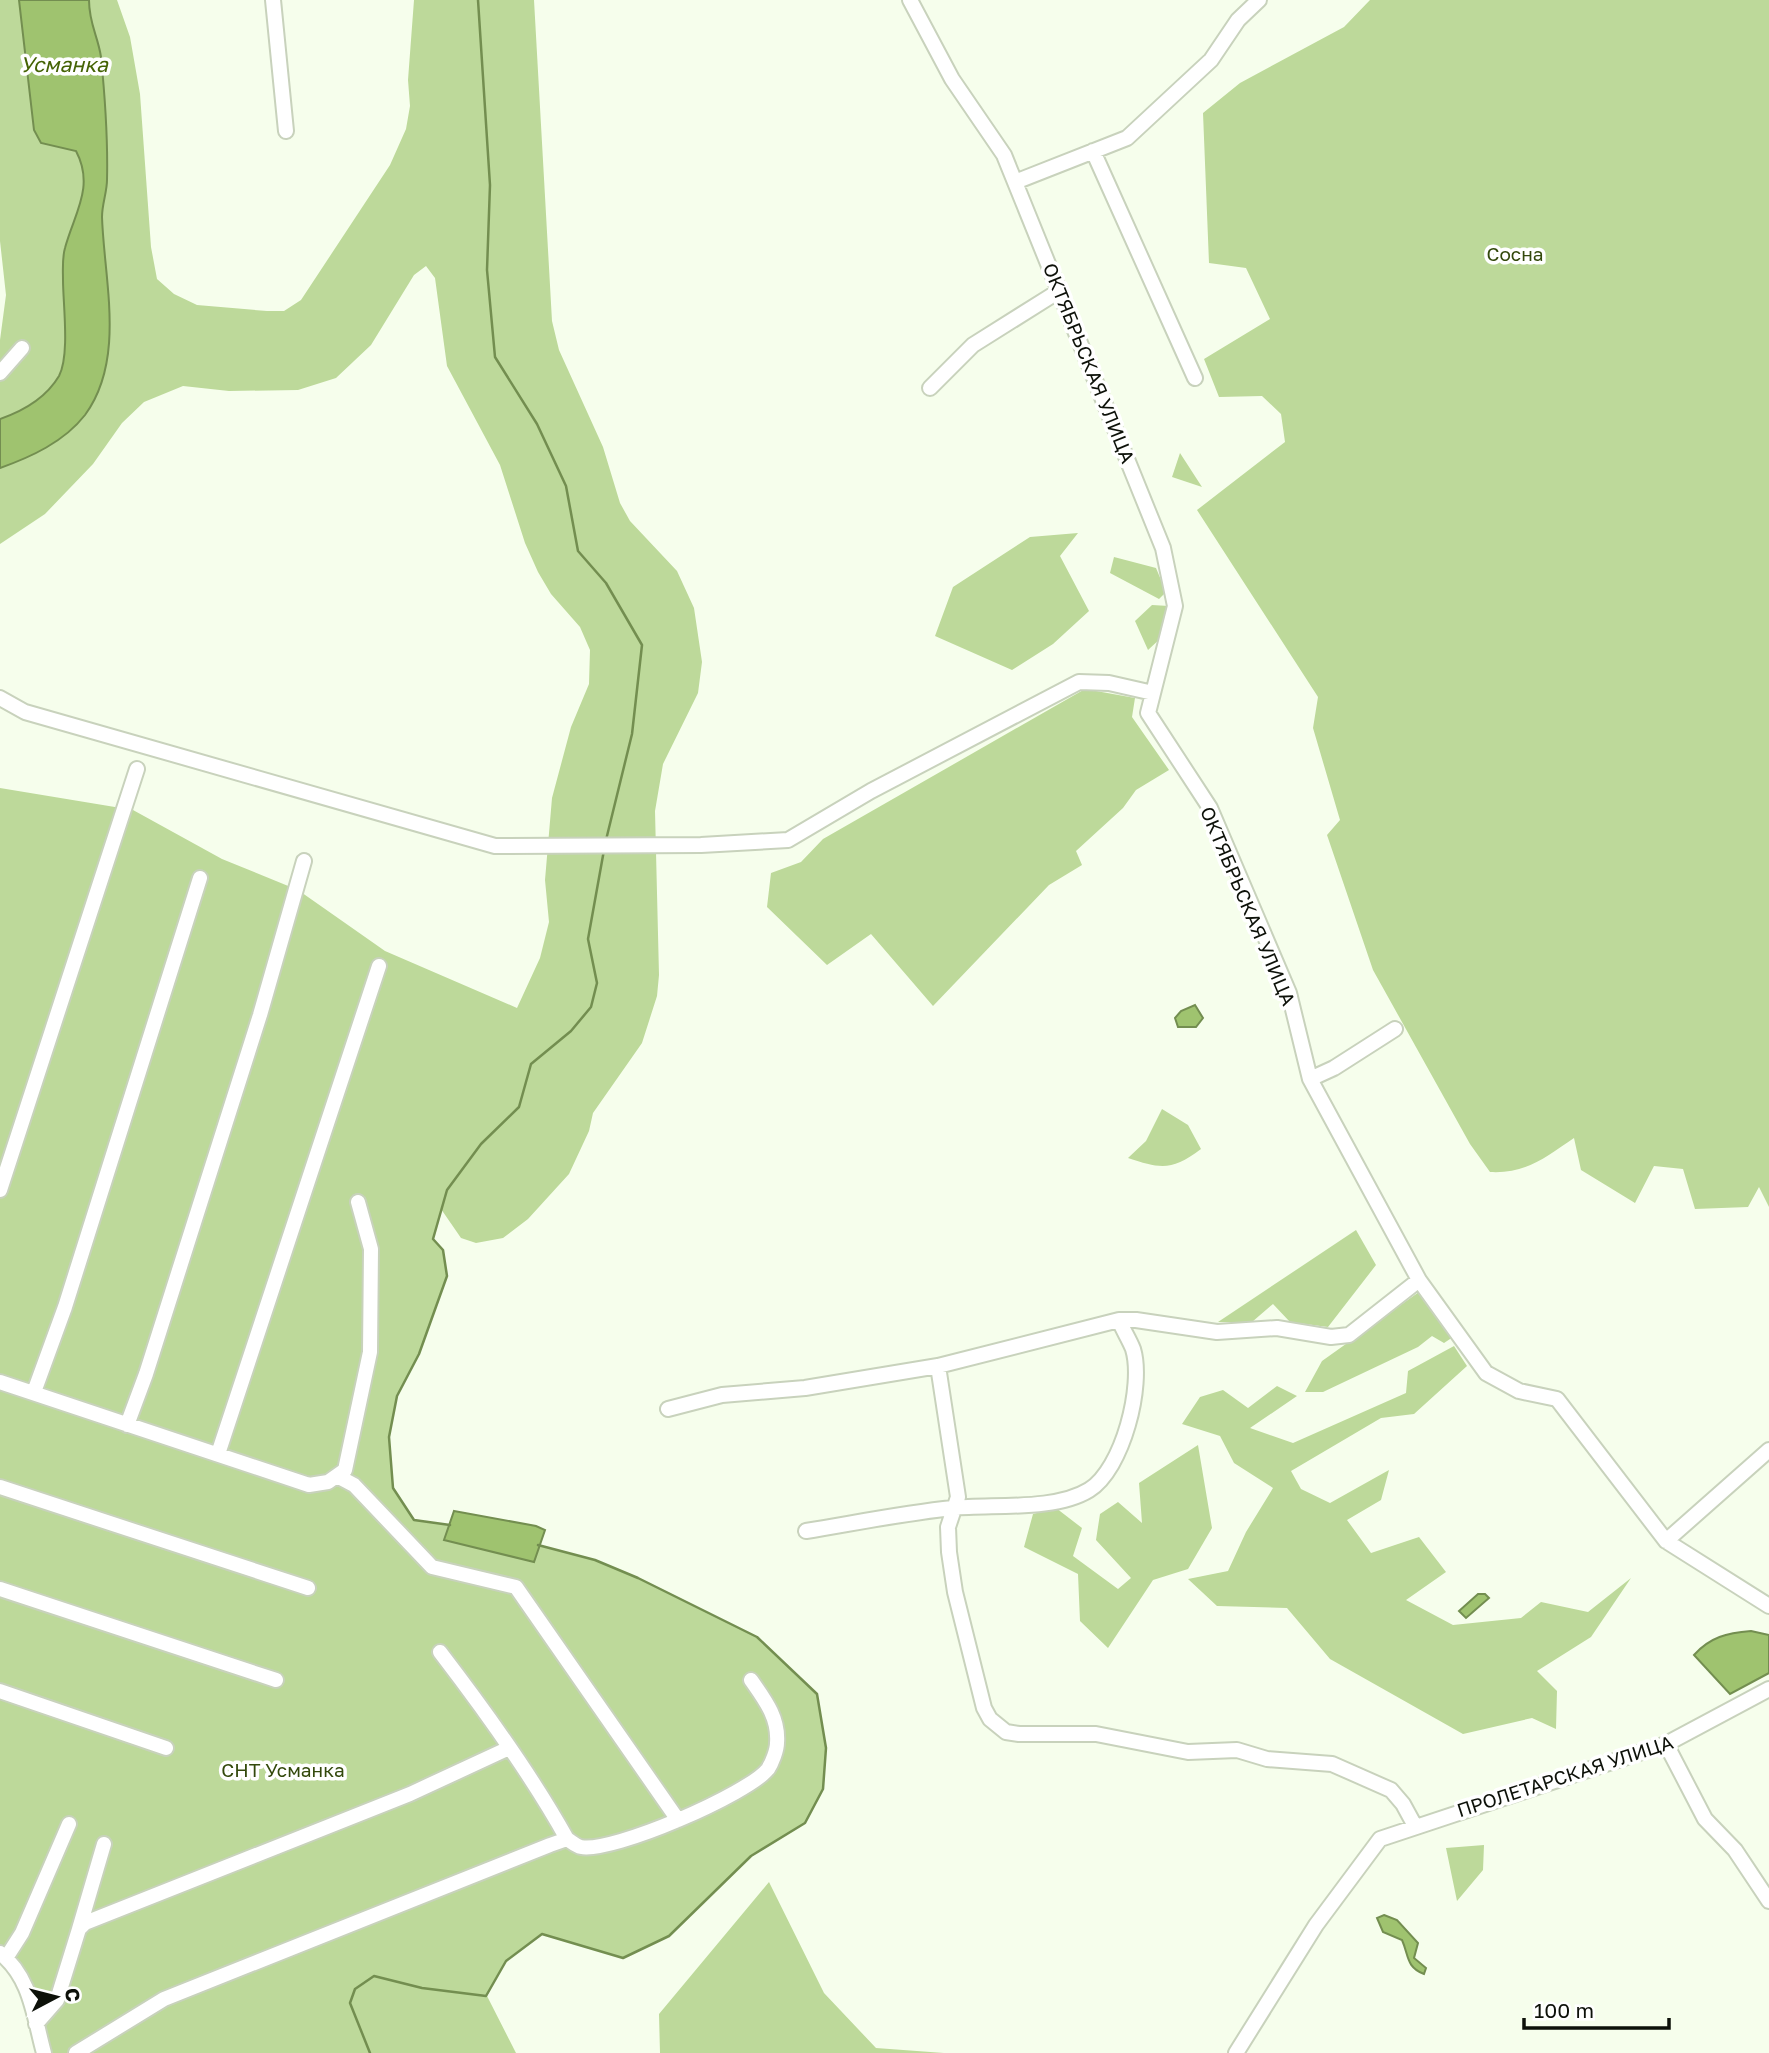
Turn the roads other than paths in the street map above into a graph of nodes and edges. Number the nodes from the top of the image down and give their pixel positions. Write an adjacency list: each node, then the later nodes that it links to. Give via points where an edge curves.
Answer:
1 (273, 0): 4 (street)
2 (910, 0): 6 (street, ОКТЯБРЬСКАЯ УЛИЦА, via 953,79 1004,155)
3 (1259, 0): 5 (street, via 1238,20 1211,60 1127,138)
4 (286, 131)
5 (1093, 151): 6 (street); 10 (street)
6 (1015, 182): 7 (street, ОКТЯБРЬСКАЯ УЛИЦА)
7 (1059, 291): 11 (street, via 973,345); 12 (street, ОКТЯБРЬСКАЯ УЛИЦА, via 1163,548 1175,606)
8 (22, 348): 9 (street)
9 (0, 373)
10 (1195, 378)
11 (930, 388)
12 (1153, 693): 13 (street, via 1079,682 871,791 788,841 583,847 495,846 25,712); 19 (street, ОКТЯБРЬСКАЯ УЛИЦА, via 1147,713 1210,808 1289,993)
13 (0, 698)
14 (137, 769): 20 (street)
15 (304, 861): 28 (street, via 260,1015)
16 (200, 878): 26 (street, via 70,1294)
17 (379, 966): 30 (street)
18 (1395, 1030): 19 (street)
19 (1310, 1079): 22 (street, ОКТЯБРЬСКАЯ УЛИЦА)
20 (0, 1190)
21 (358, 1202): 31 (street, via 371,1249 370,1352 345,1471)
22 (1419, 1280): 23 (street, via 1349,1335 1331,1337 1278,1328 1217,1332); 35 (street, ОКТЯБРЬСКАЯ УЛИЦА, via 1486,1373 1519,1391 1557,1399)
23 (1119, 1320): 24 (street); 33 (street, via 1133,1350 1136,1380 1130,1423 1107,1472 1091,1489 1066,1500)
24 (938, 1367): 27 (street, via 805,1388 722,1395); 33 (street, via 956,1470 958,1497)
25 (0, 1381): 26 (street)
26 (34, 1392): 28 (street)
27 (668, 1409)
28 (127, 1425): 30 (street)
29 (1769, 1450): 35 (street)
30 (218, 1454): 31 (street, via 309,1485)
31 (337, 1476): 47 (street, via 354,1485 432,1567 516,1587)
32 (0, 1487): 36 (street)
33 (953, 1508): 34 (street); 49 (street, via 948,1527 955,1592 984,1708 990,1720 1006,1732 1096,1734 1188,1752 1237,1750 1267,1759 1332,1764 1391,1790)
34 (806, 1531)
35 (1666, 1541): 38 (street, ОКТЯБРЬСКАЯ УЛИЦА)
36 (308, 1588)
37 (0, 1589): 40 (street)
38 (1769, 1606)
39 (440, 1652): 46 (street)
40 (276, 1680)
41 (751, 1680): 47 (street, via 774,1713 778,1745 769,1768 755,1781)
42 (1769, 1689): 44 (street, ПРОЛЕТАРСКАЯ УЛИЦА)
43 (0, 1691): 45 (street)
44 (1666, 1744): 49 (street, ПРОЛЕТАРСКАЯ УЛИЦА); 52 (street, via 1705,1819 1735,1850)
45 (166, 1748)
46 (509, 1748): 50 (street); 53 (street, via 410,1794)
47 (678, 1820): 50 (street, via 597,1847 579,1847)
48 (69, 1824): 54 (street, via 22,1933)
49 (1415, 1826): 58 (street, ПРОЛЕТАРСКАЯ УЛИЦА, via 1380,1839 1316,1925)
50 (567, 1839): 57 (street, via 164,1999)
51 (104, 1844): 53 (street)
52 (1769, 1901)
53 (79, 1929): 55 (street, via 57,2000)
54 (3, 1956): 55 (street, via 14,1964 26,1986)
55 (36, 2024): 56 (street)
56 (44, 2053)
57 (76, 2053)
58 (1236, 2053)

